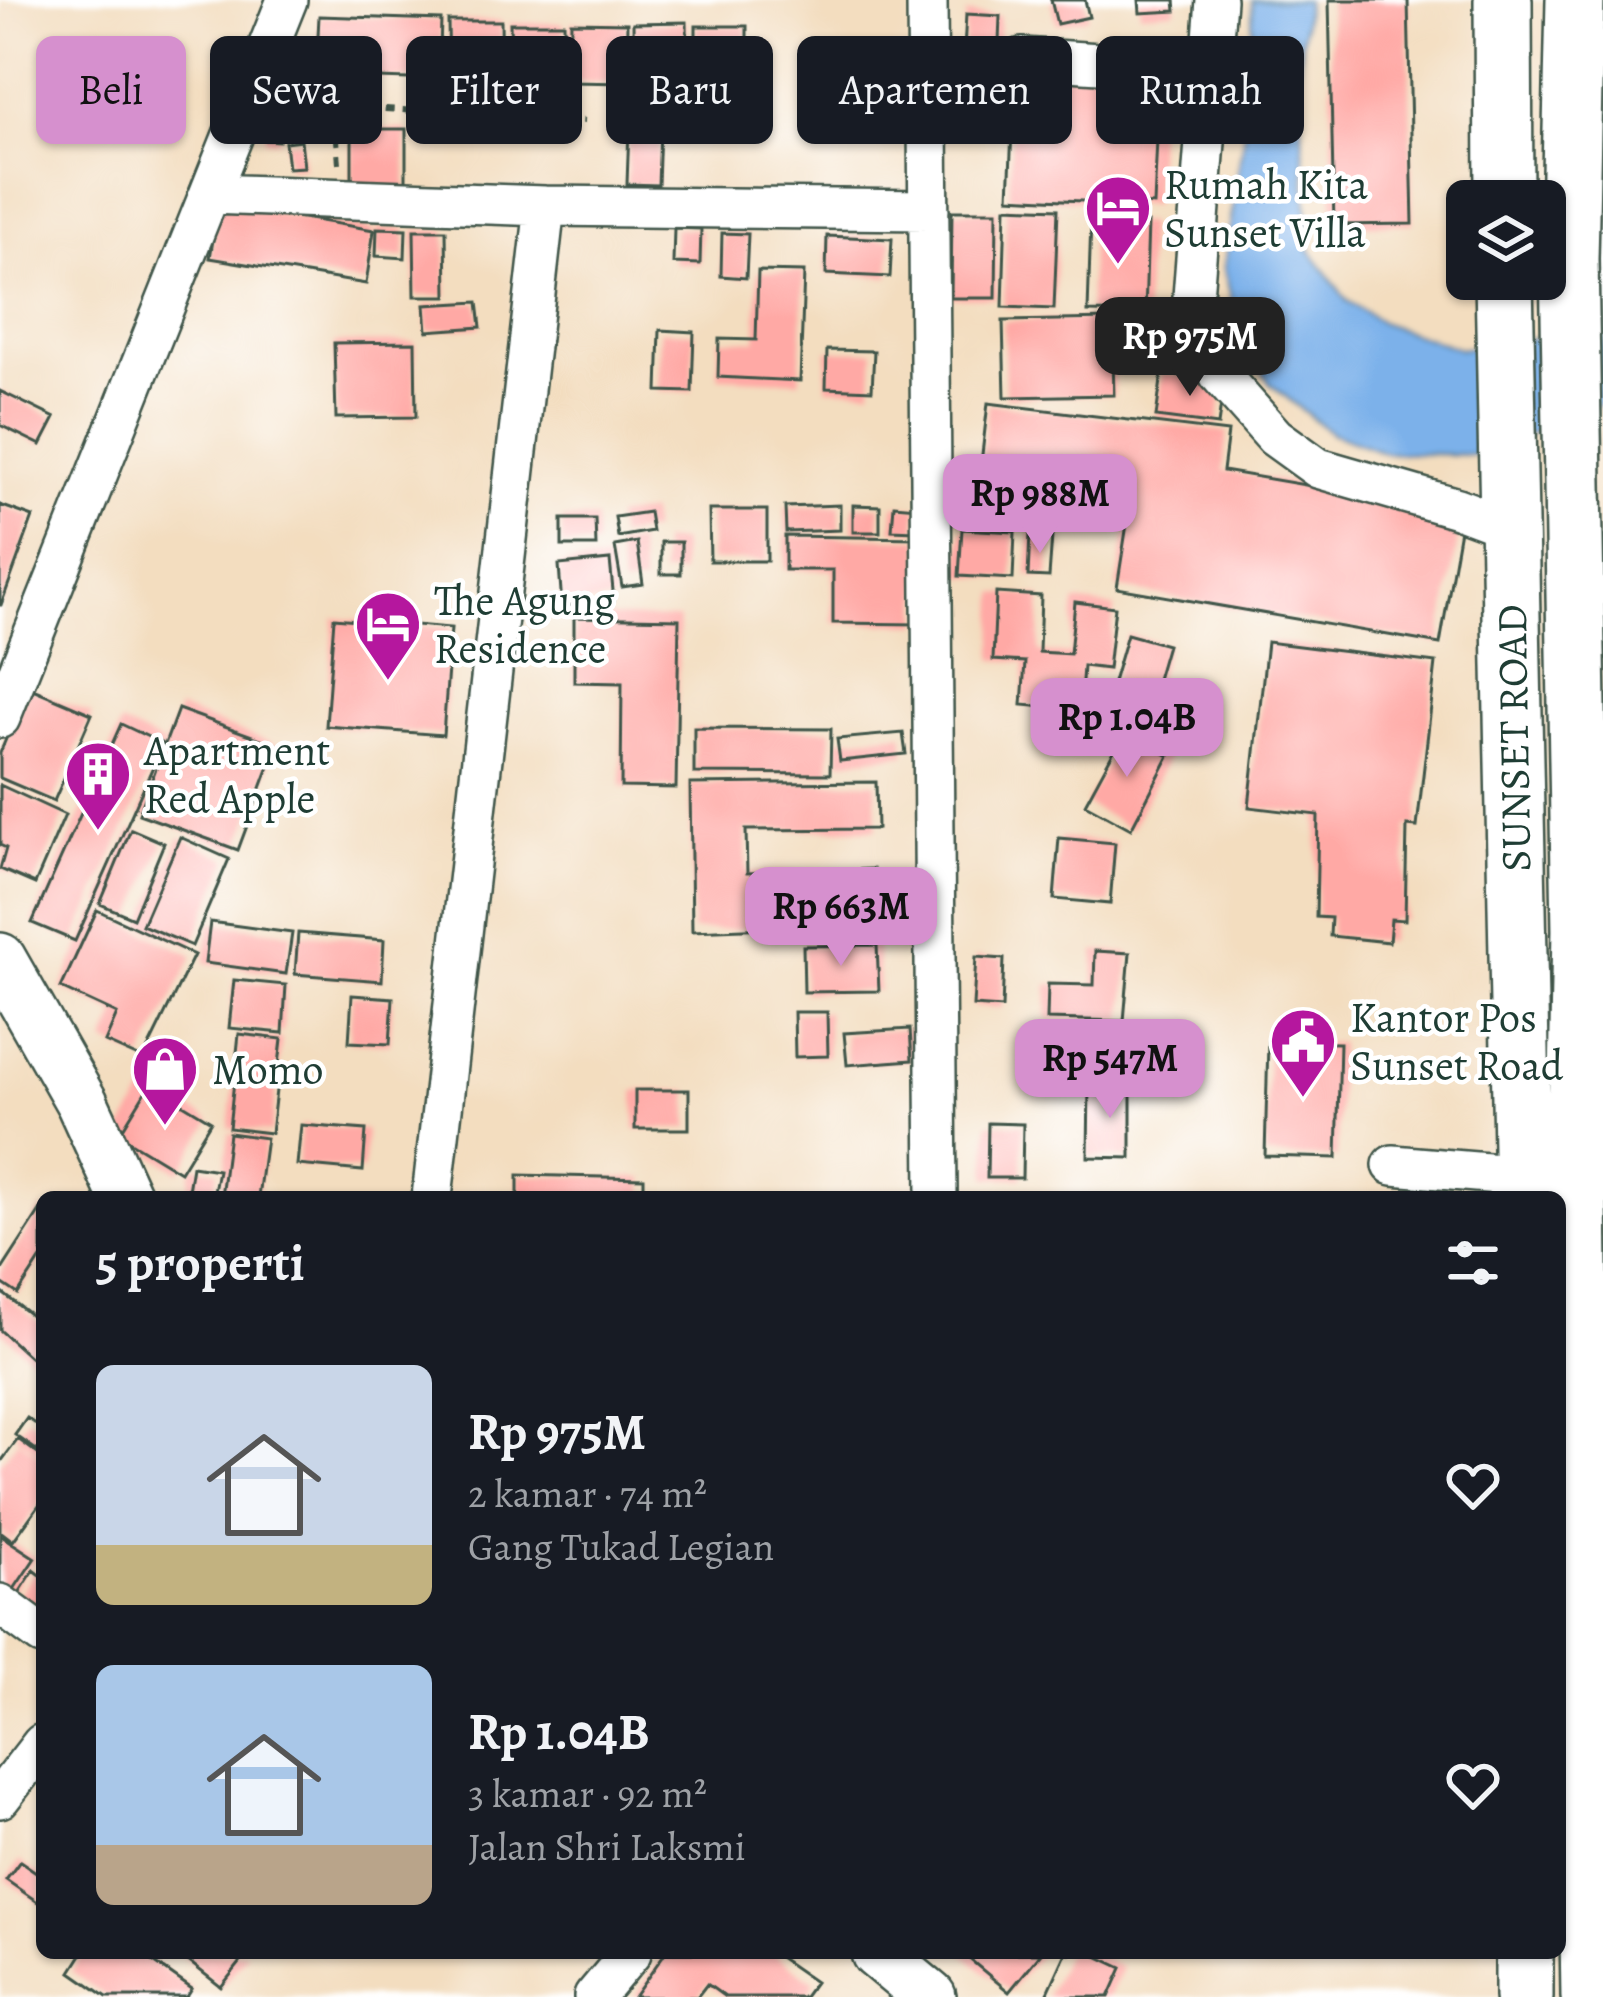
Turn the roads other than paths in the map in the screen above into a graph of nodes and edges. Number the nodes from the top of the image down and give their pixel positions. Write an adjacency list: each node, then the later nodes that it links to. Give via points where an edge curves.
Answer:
1 (287, 0): 9 (street)
2 (927, 0): 11 (street)
3 (1216, 0): 6 (street)
4 (1503, 0): 8 (highway)
5 (1575, 0): 12 (highway)
6 (1212, 36)
7 (1203, 144): 14 (street, via 1192,297 1219,374 1275,437 1318,467 1457,508)
8 (1504, 180)
9 (210, 194): 10 (street); 16 (street)
10 (544, 206): 11 (street); 21 (street)
11 (929, 210): 22 (street)
12 (1581, 264): 15 (highway)
13 (1504, 300): 14 (highway, SUNSET ROAD)
14 (1508, 514): 19 (highway, SUNSET ROAD)
15 (1583, 528): 23 (highway, via 1577,1134)
16 (0, 718)
17 (0, 958): 20 (main road)
18 (1393, 1165): 19 (street)
19 (1523, 1186)
20 (122, 1191)
21 (433, 1191)
22 (937, 1191)
23 (1593, 1564): 26 (highway)
24 (0, 1604): 25 (street)
25 (36, 1631)
26 (1594, 1676): 29 (highway)
27 (36, 1752): 28 (street)
28 (0, 1798)
29 (1597, 1868): 36 (highway)
30 (626, 1959): 33 (street)
31 (884, 1959): 34 (main road)
32 (1524, 1959): 35 (highway)
33 (593, 1997)
34 (930, 1997)
35 (1524, 1997)
36 (1590, 1997)

